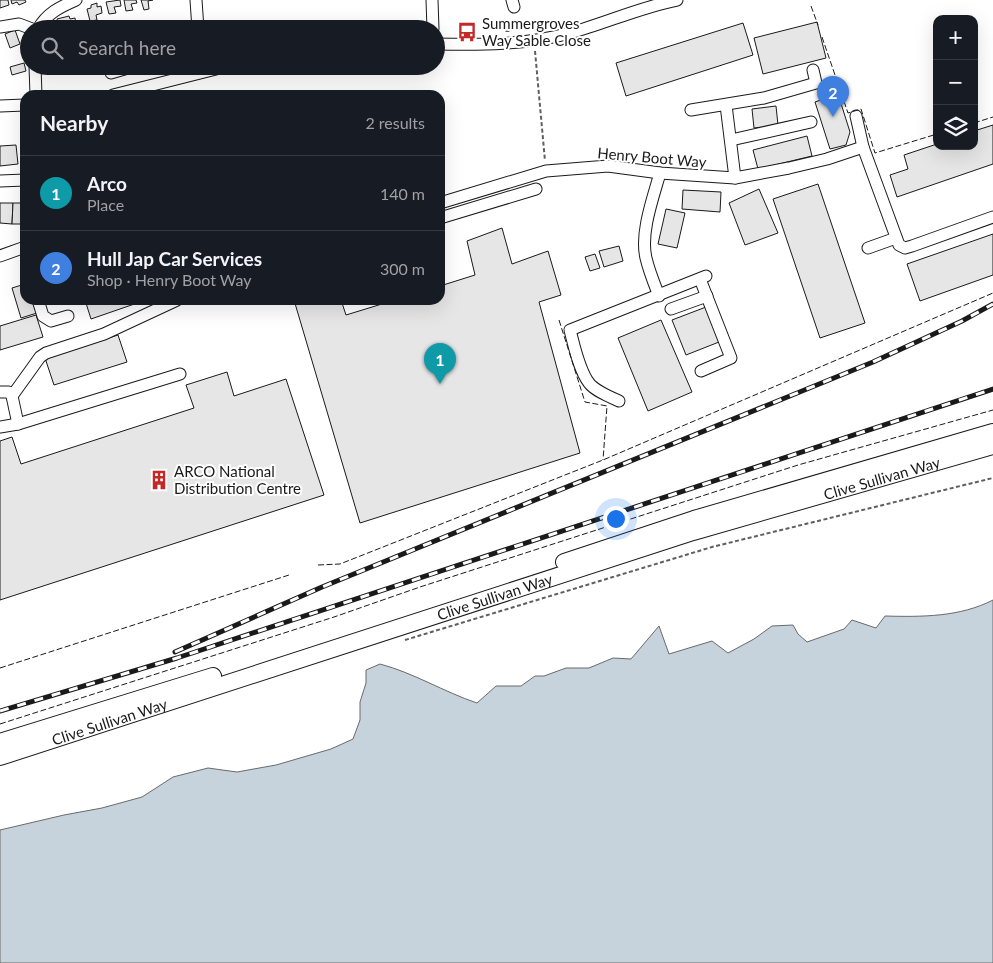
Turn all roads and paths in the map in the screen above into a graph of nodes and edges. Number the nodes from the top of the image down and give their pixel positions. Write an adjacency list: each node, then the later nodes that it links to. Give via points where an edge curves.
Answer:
1 (76, 0): 5 (street, via 59,7)
2 (196, 0): 6 (street)
3 (432, 0): 7 (street)
4 (677, 0): 13 (street, via 568,34)
5 (45, 20)
6 (197, 20)
7 (433, 20)
8 (542, 22): 13 (path)
9 (20, 24): 11 (street)
10 (504, 25): 12 (path, via 506,31)
11 (0, 27)
12 (513, 31)
13 (533, 36): 14 (street, via 487,45); 28 (path)
14 (445, 44)
15 (813, 70): 21 (street, via 816,83)
16 (35, 75): 18 (street)
17 (183, 75): 19 (street)
18 (36, 90)
19 (131, 90)
20 (20, 105): 22 (street)
21 (726, 105): 23 (street); 26 (street)
22 (0, 106)
23 (691, 110)
24 (856, 116): 27 (street)
25 (811, 122): 26 (street)
26 (731, 140): 30 (street)
27 (863, 147): 30 (street, Henry Boot Way, via 827,159); 39 (street)
28 (546, 171): 29 (street, Henry Boot Way, via 608,166); 34 (street, Henry Boot Way)
29 (660, 173): 30 (street, Henry Boot Way); 43 (street, via 644,244)
30 (736, 178)
31 (20, 180): 32 (street)
32 (0, 181)
33 (536, 189): 36 (street)
34 (452, 200): 35 (street, Henry Boot Way); 36 (street)
35 (445, 202)
36 (456, 213): 37 (street)
37 (445, 216)
38 (993, 217): 39 (street, via 905,248)
39 (896, 238): 40 (street)
40 (868, 248)
41 (20, 253): 42 (street)
42 (0, 256)
43 (659, 296): 44 (street, via 703,278); 53 (street, via 570,330 589,383)
44 (707, 296): 47 (street); 49 (street, via 732,358)
45 (40, 305): 48 (street, via 43,316 51,321)
46 (166, 305): 52 (street, via 104,334 46,353)
47 (671, 309)
48 (68, 316)
49 (701, 371)
50 (180, 374): 54 (street)
51 (0, 392): 52 (street, via 9,392)
52 (12, 396): 54 (street)
53 (619, 401)
54 (18, 424): 55 (street)
55 (0, 427)
56 (993, 432): 60 (highway, Clive Sullivan Way, via 694,519 324,642)
57 (993, 446): 61 (highway, Clive Sullivan Way, via 693,532)
58 (993, 478): 59 (path, via 712,547)
59 (403, 641)
60 (0, 742)
61 (0, 757)

